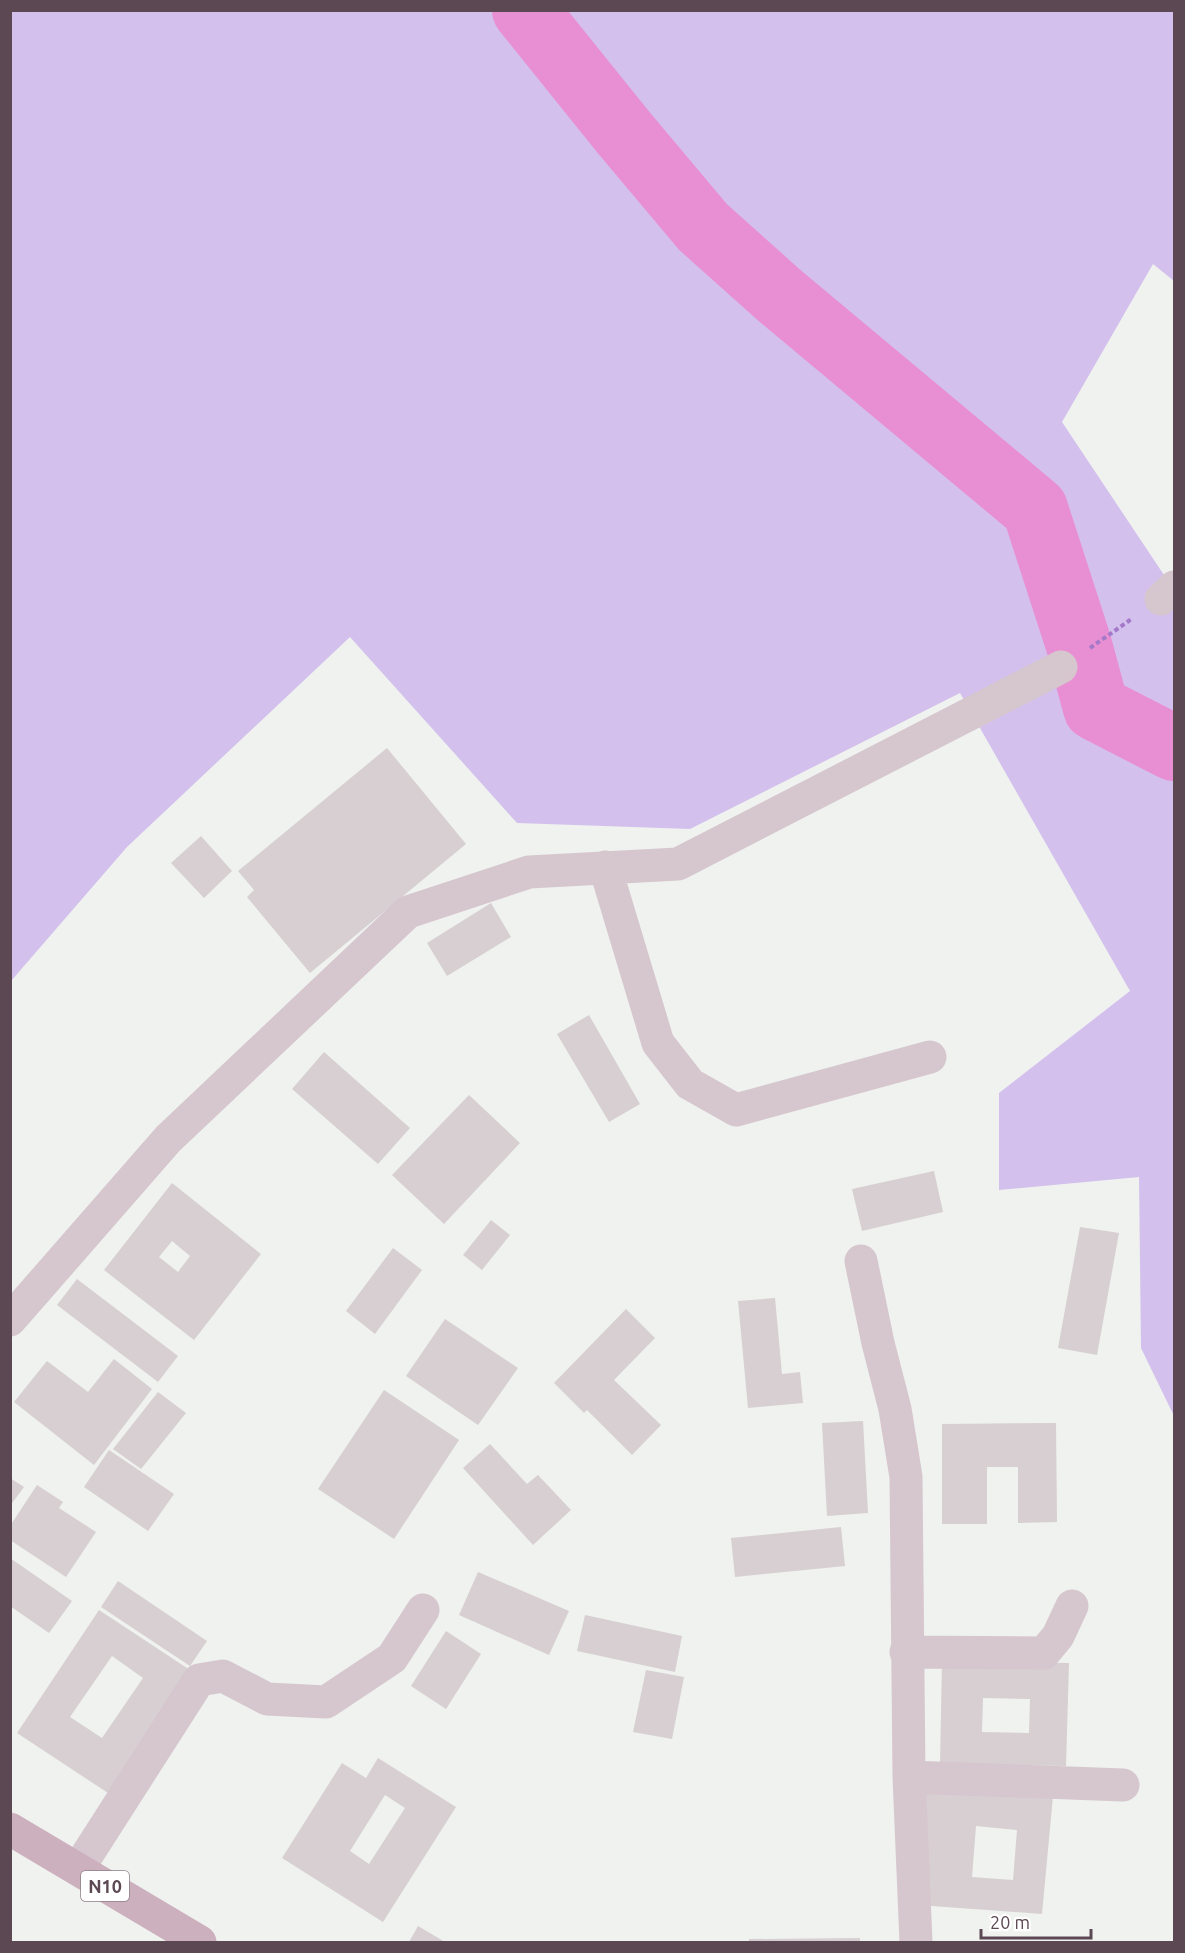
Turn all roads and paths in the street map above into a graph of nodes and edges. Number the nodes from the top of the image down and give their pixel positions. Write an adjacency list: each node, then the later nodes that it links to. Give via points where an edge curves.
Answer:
1 (1168, 593): 2 (path)
2 (1061, 667): 3 (street, via 678,864)
3 (605, 867): 4 (street, via 658,1043 690,1084 736,1110); 6 (street, via 529,872 408,912 168,1138)
4 (930, 1057)
5 (861, 1261): 9 (street, via 895,1409 906,1477)
6 (10, 1320)
7 (1072, 1606): 9 (street, via 1058,1636 1044,1653)
8 (423, 1610): 13 (street, via 392,1658 326,1702 267,1699 223,1676 199,1680)
9 (906, 1652): 10 (street)
10 (909, 1777): 11 (street); 15 (street)
11 (1123, 1785)
12 (10, 1829): 13 (main road, N10)
13 (78, 1869): 14 (main road, N10)
14 (200, 1942)
15 (916, 1942)

